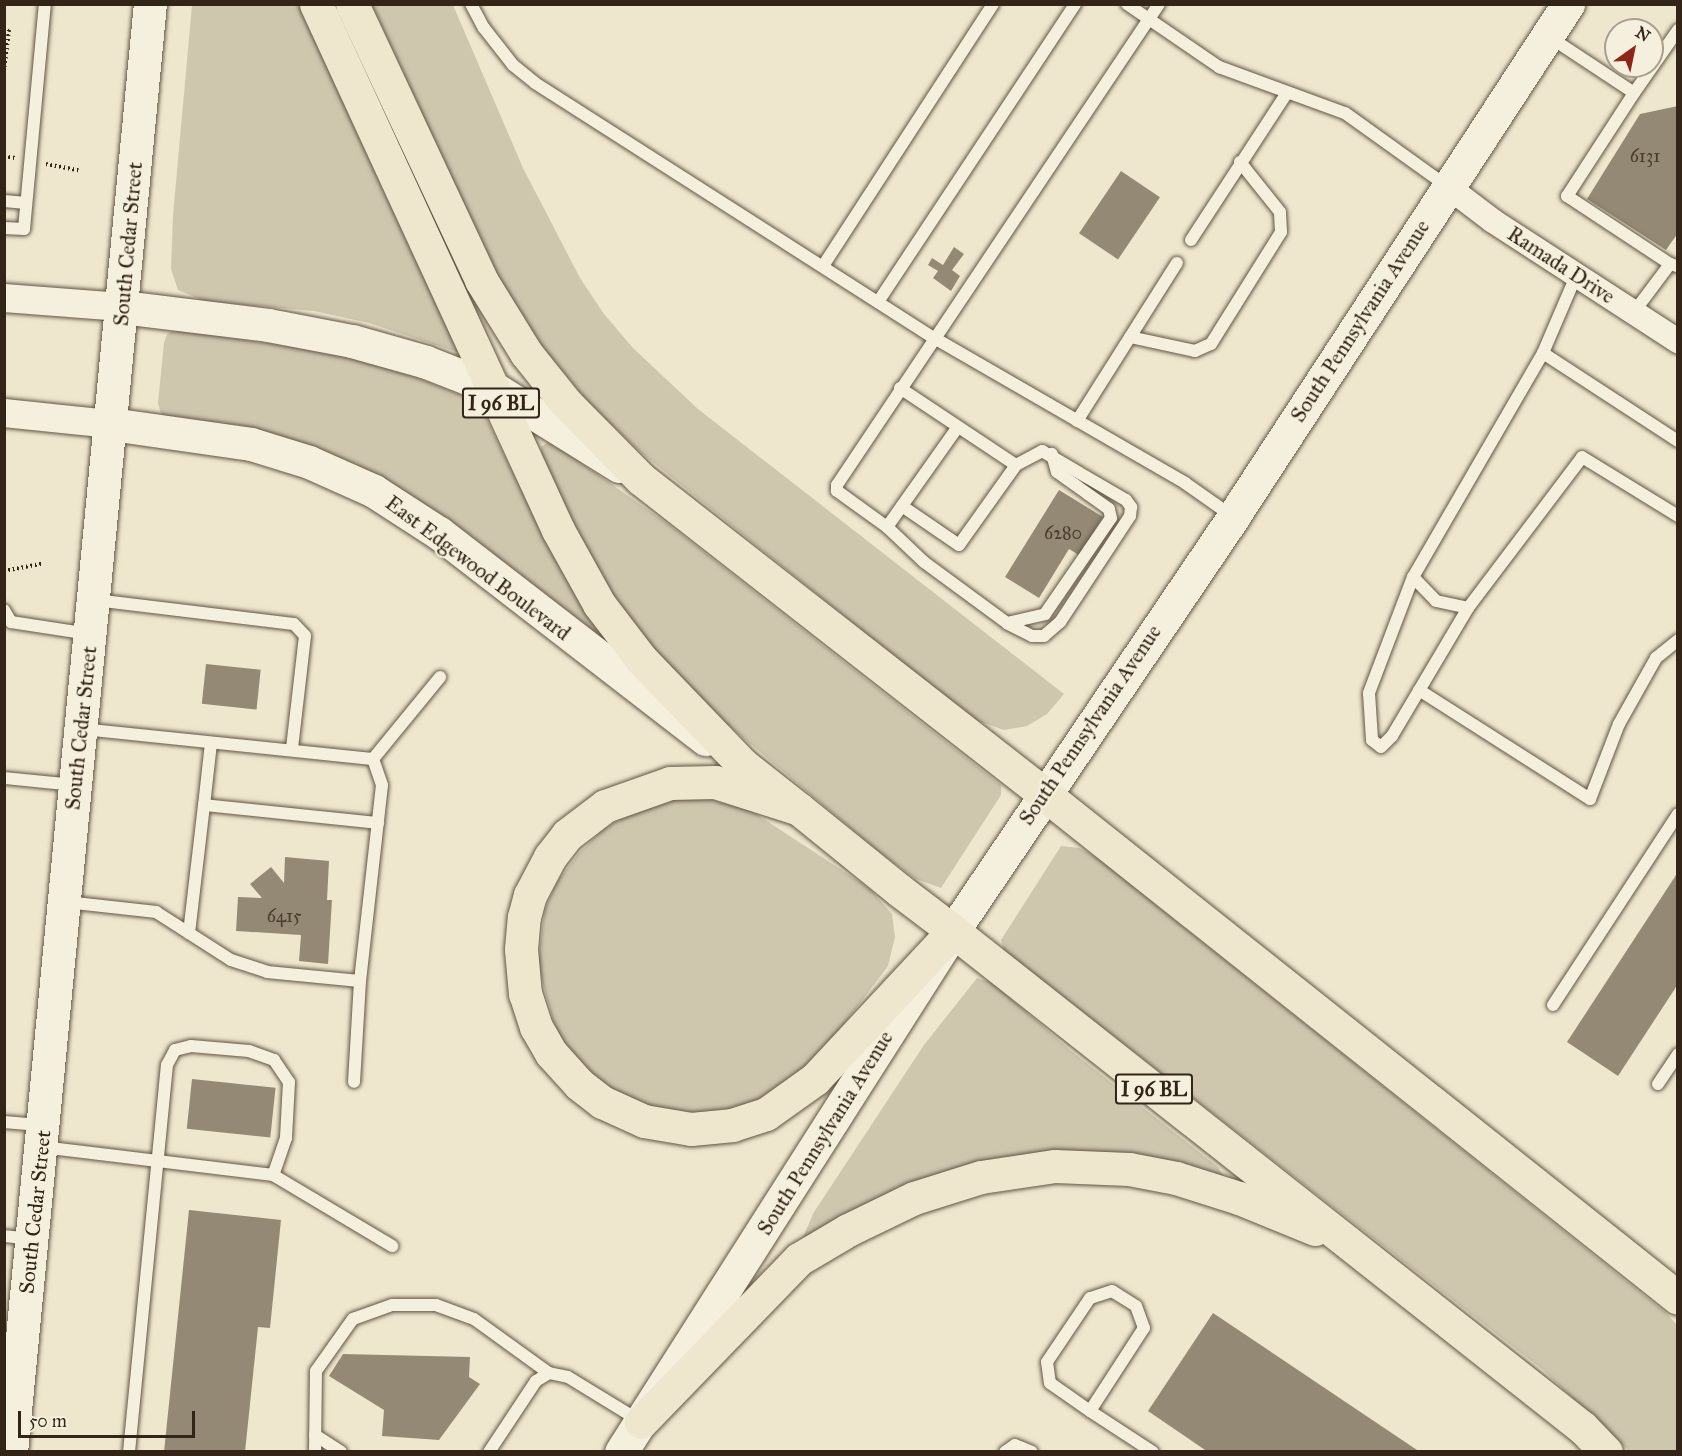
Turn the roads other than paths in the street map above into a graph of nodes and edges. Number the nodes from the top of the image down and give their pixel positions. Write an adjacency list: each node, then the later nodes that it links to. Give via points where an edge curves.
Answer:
1 (45, 4): 19 (lane)
2 (150, 4): 28 (main road, South Cedar Street)
3 (316, 4): 35 (main road, I 96 BL)
4 (352, 4): 43 (main road, I 96 BL, via 461,240 500,314 566,403)
5 (471, 4): 24 (lane, via 513,65 535,83)
6 (993, 4): 24 (lane)
7 (1075, 4): 27 (lane)
8 (1127, 4): 11 (lane)
9 (1159, 4): 11 (lane)
10 (1568, 4): 13 (main road, South Pennsylvania Avenue)
11 (1150, 21): 15 (lane, via 1219,67); 31 (lane)
12 (1677, 30): 14 (lane)
13 (1547, 35): 14 (lane); 17 (main road, South Pennsylvania Avenue)
14 (1634, 93): 23 (lane, via 1567,196)
15 (1286, 94): 16 (lane); 17 (lane, via 1345,113)
16 (1240, 162): 21 (lane); 30 (lane, via 1280,212 1281,232 1211,344 1195,351)
17 (1447, 186): 25 (street, Ramada Drive); 46 (main road, South Pennsylvania Avenue)
18 (4, 201): 19 (lane)
19 (26, 203): 20 (lane, via 24,229)
20 (4, 228)
21 (1191, 240)
22 (1177, 262): 30 (lane)
23 (1674, 265): 29 (lane)
24 (823, 266): 27 (lane)
25 (1576, 276): 29 (street, Ramada Drive); 33 (lane)
26 (4, 298): 28 (street)
27 (878, 302): 31 (lane)
28 (122, 307): 35 (main road, via 268,325 352,341 426,362); 38 (main road, South Cedar Street)
29 (1634, 312): 32 (street, Ramada Drive)
30 (1130, 337): 37 (lane)
31 (936, 339): 34 (lane); 37 (lane)
32 (1677, 340)
33 (1543, 353): 40 (lane); 48 (lane)
34 (900, 388): 39 (lane); 47 (lane, via 837,485 837,491)
35 (495, 389): 43 (main road); 61 (main road, I 96 BL, via 558,530 599,604 652,672)
36 (4, 413): 38 (street, East Edgewood Boulevard)
37 (1077, 421): 46 (lane, via 1185,483)
38 (111, 424): 49 (main road, South Cedar Street); 61 (main road, East Edgewood Boulevard, via 250,444 309,462 374,491 439,533 643,693)
39 (957, 428): 42 (lane); 44 (lane)
40 (1677, 441)
41 (1052, 454): 42 (lane, via 1033,453); 52 (lane, via 1057,472 1109,509 1111,518 1045,614); 52 (lane, via 1126,500 1131,516 1077,600 1051,631 1032,636)
42 (1016, 465): 44 (lane, via 959,545)
43 (641, 479): 64 (main road, I 96 BL)
44 (902, 506): 47 (lane)
45 (1677, 516): 50 (lane, via 1582,458)
46 (1233, 517): 64 (main road, South Pennsylvania Avenue)
47 (887, 527): 52 (lane, via 924,562)
48 (1413, 577): 50 (lane, via 1436,601); 56 (lane, via 1369,693 1372,740 1381,747 1392,736)
49 (93, 600): 53 (main road, South Cedar Street); 59 (lane, via 294,624 305,636)
50 (1468, 608): 56 (lane)
51 (6, 617): 53 (lane)
52 (1007, 623)
53 (90, 634): 57 (main road, South Cedar Street)
54 (1677, 640): 56 (lane, via 1656,658 1619,724 1590,799)
55 (440, 677): 60 (lane)
56 (1419, 690)
57 (81, 729): 58 (lane); 63 (main road, South Cedar Street)
58 (211, 743): 59 (lane); 65 (lane)
59 (292, 748): 60 (lane)
60 (373, 759): 68 (lane, via 382,786)
61 (743, 765): 66 (main road, I 96 BL)
62 (4, 778): 63 (lane)
63 (76, 785): 69 (main road, South Cedar Street)
64 (1043, 793): 70 (main road, South Pennsylvania Avenue); 84 (main road, I 96 BL)
65 (204, 805): 68 (lane); 71 (lane)
66 (799, 808): 70 (main road, I 96 BL); 70 (main road, via 715,782 670,783 605,806 567,835 550,857 534,886 524,917 522,980 542,1039 559,1063 589,1092 630,1116 672,1127 720,1127 766,1114 815,1079)
67 (1677, 814): 73 (lane)
68 (378, 823): 72 (lane)
69 (64, 902): 71 (lane, via 156,912); 78 (main road, South Cedar Street)
70 (953, 931): 83 (main road, I 96 BL); 89 (main road, South Pennsylvania Avenue)
71 (189, 933): 72 (lane, via 231,960 267,972)
72 (360, 981): 75 (lane)
73 (1553, 1005)
74 (1677, 1054): 76 (lane)
75 (354, 1082)
76 (1658, 1084)
77 (4, 1122): 78 (lane)
78 (42, 1136): 79 (lane); 81 (main road, South Cedar Street)
79 (159, 1160): 80 (lane); 80 (lane, via 167,1065 175,1050 191,1046 249,1051 274,1060 289,1082 286,1138); 92 (lane)
80 (273, 1175): 82 (lane)
81 (18, 1238): 85 (main road, South Cedar Street)
82 (392, 1246)
83 (1355, 1246): 89 (main road, via 1239,1198 1167,1176 1129,1169 1055,1166 981,1177 914,1198 799,1259); 100 (main road, I 96 BL, via 1583,1428)
84 (1677, 1298)
85 (13, 1338): 87 (main road, South Cedar Street)
86 (549, 1373): 89 (lane, via 568,1377); 90 (lane, via 474,1319 436,1305 392,1305 353,1319 316,1371); 95 (lane, via 536,1382)
87 (11, 1398): 91 (main road, South Cedar Street)
88 (1090, 1411): 88 (lane, via 1050,1383 1047,1362 1090,1298 1112,1291 1136,1306 1144,1328); 99 (lane)
89 (641, 1422): 96 (main road, South Pennsylvania Avenue)
90 (315, 1435): 93 (lane); 94 (lane)
91 (11, 1452)
92 (129, 1452)
93 (315, 1452)
94 (341, 1452)
95 (489, 1452)
96 (621, 1452)
97 (1005, 1452): 98 (lane, via 1015,1445)
98 (1032, 1452)
99 (1153, 1452)
100 (1606, 1452)

